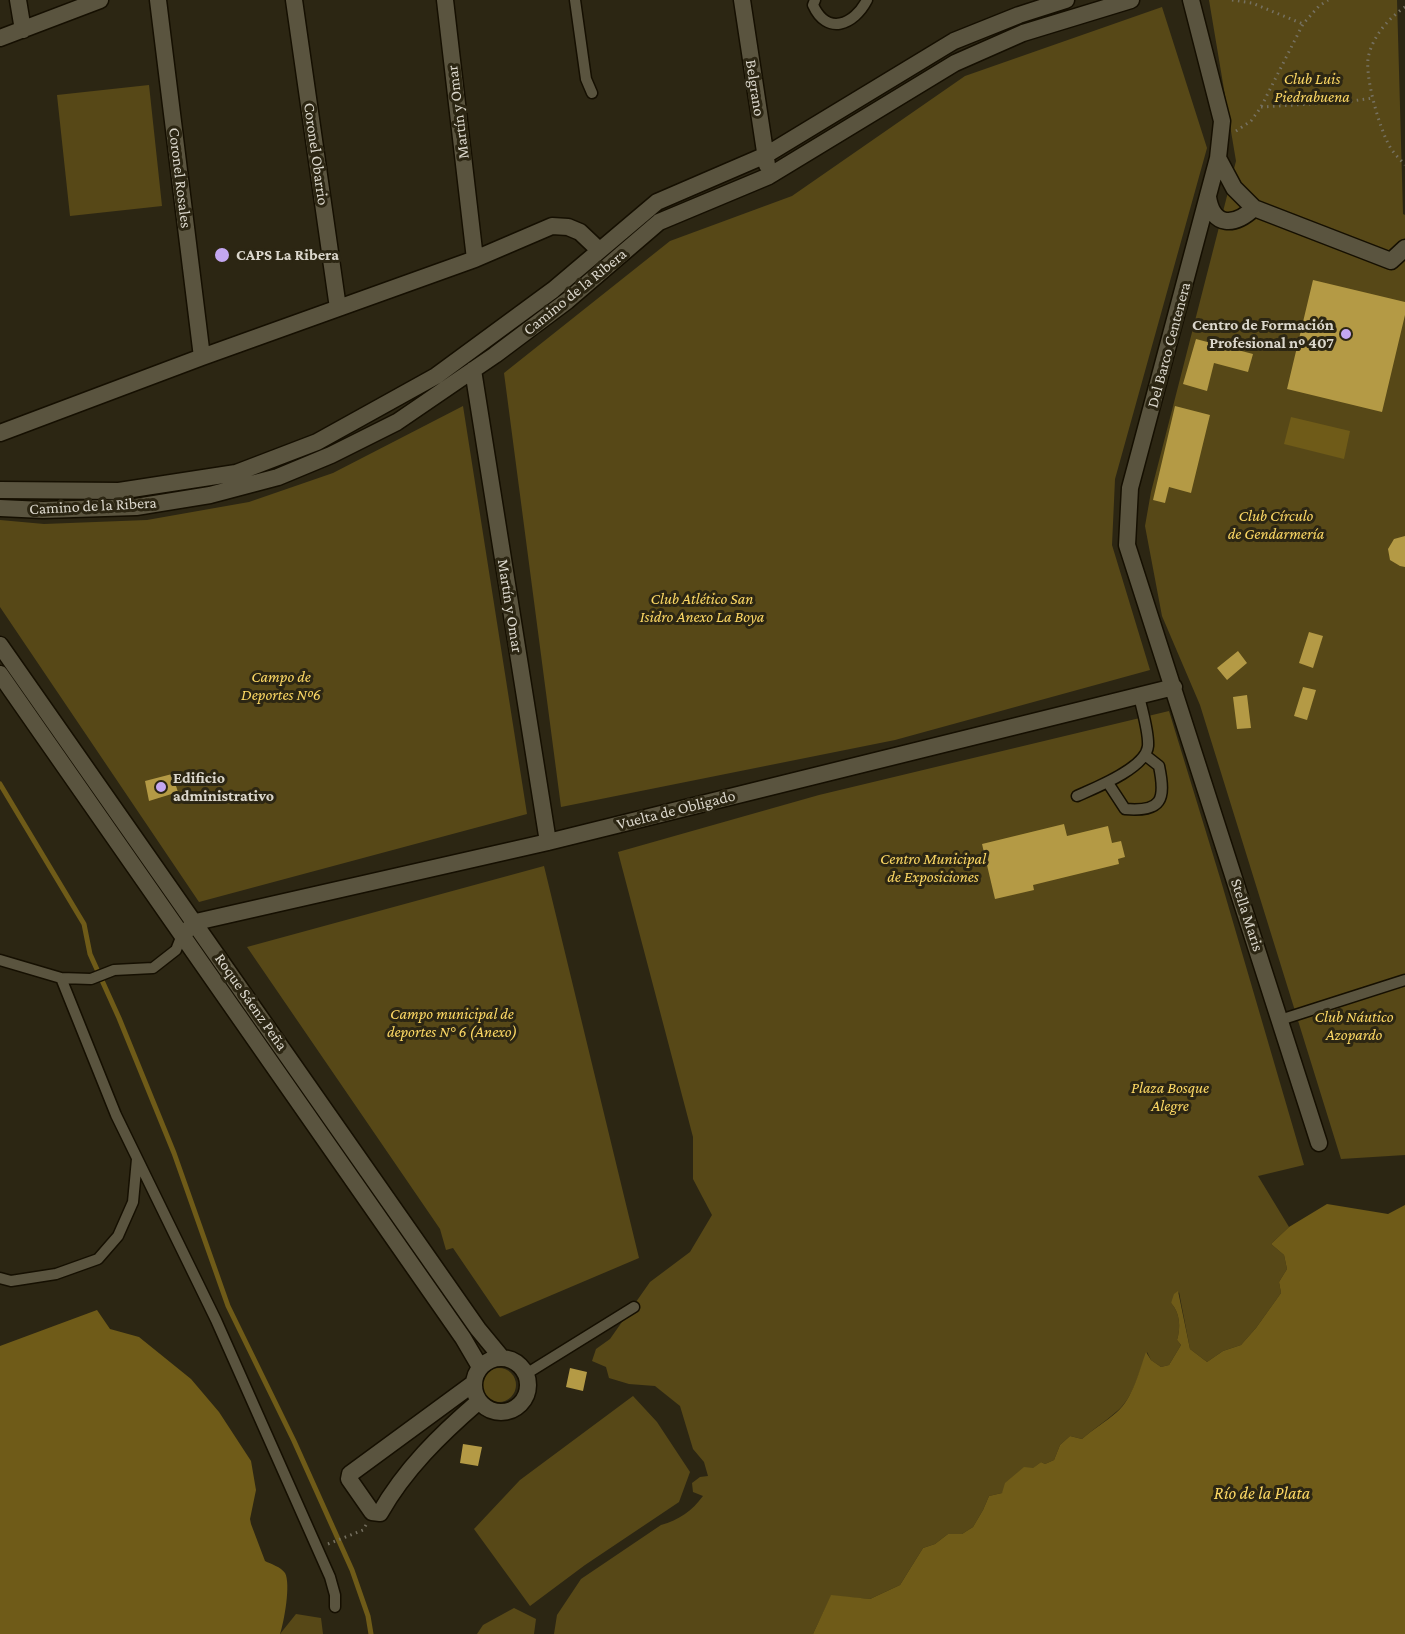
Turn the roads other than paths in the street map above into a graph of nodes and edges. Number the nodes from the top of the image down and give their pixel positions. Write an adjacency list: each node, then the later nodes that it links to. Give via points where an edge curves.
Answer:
1 (18, 0): 14 (street)
2 (100, 0): 14 (street)
3 (158, 0): 28 (street, Coronel Rosales)
4 (294, 0): 27 (street, Coronel Obarrio)
5 (445, 0): 25 (street, Martín y Omar)
6 (575, 0): 17 (lane, via 586,79)
7 (742, 0): 19 (street, Belgrano)
8 (815, 0): 9 (lane, via 818,18 844,24 861,11)
9 (867, 0)
10 (1066, 0): 13 (street, Camino de la Ribera)
11 (1131, 0): 15 (street, Camino de la Ribera)
12 (1191, 0): 18 (street, Del Barco Centenera, via 1222,122)
13 (1018, 7): 15 (street); 19 (street, Camino de la Ribera, via 954,41)
14 (23, 30): 16 (street)
15 (1023, 33): 20 (street, Camino de la Ribera, via 955,63)
16 (0, 39)
17 (592, 93)
18 (1219, 150): 21 (street, Del Barco Centenera); 22 (street, via 1234,188)
19 (766, 155): 20 (street, Belgrano); 24 (street, Camino de la Ribera, via 657,202)
20 (769, 176): 29 (street, Camino de la Ribera, via 659,222 567,301)
21 (1208, 196): 22 (street, via 1210,208 1222,220 1244,218); 35 (street, Del Barco Centenera, via 1130,488 1127,545)
22 (1254, 208): 26 (street)
23 (1405, 248): 26 (street)
24 (599, 250): 25 (street, Camino de la Ribera, via 580,232 568,226 552,226); 31 (street, Camino de la Ribera, via 553,290 436,376 317,442 236,473 119,491)
25 (476, 259): 27 (street, Camino de la Ribera)
26 (1398, 264)
27 (338, 308): 28 (street, Camino de la Ribera)
28 (202, 357): 30 (street, Camino de la Ribera)
29 (473, 370): 32 (street, Camino de la Ribera, via 397,422 331,456 278,477 210,495 136,507); 40 (street, Martín y Omar)
30 (0, 433)
31 (0, 490)
32 (0, 508)
33 (0, 645): 41 (street, Roque Sáenz Peña)
34 (0, 674): 42 (street, Roque Sáenz Peña)
35 (1174, 687): 36 (street, Vuelta de Obligado); 46 (street, Stella Maris)
36 (1139, 696): 37 (lane, via 1148,747); 40 (street, Vuelta de Obligado)
37 (1145, 755): 38 (lane); 38 (lane, via 1160,766 1164,787 1160,801 1152,808 1125,809)
38 (1108, 783): 39 (lane)
39 (1077, 796)
40 (548, 842): 41 (street, Vuelta de Obligado)
41 (196, 922): 42 (street); 51 (street, Roque Sáenz Peña)
42 (182, 935): 44 (lane, via 176,950 153,968 114,970 91,979); 53 (street, Roque Sáenz Peña, via 463,1338)
43 (0, 960): 44 (lane)
44 (61, 978): 48 (lane)
45 (1405, 980): 46 (lane)
46 (1280, 1020): 47 (street, Stella Maris)
47 (1320, 1143)
48 (137, 1158): 49 (lane, via 133,1202 118,1236 98,1259 56,1274 12,1281); 55 (lane, via 216,1320 326,1567)
49 (0, 1278)
50 (633, 1307): 52 (lane)
51 (502, 1358): 52 (street, Roque Sáenz Peña, via 519,1364); 53 (street, via 488,1362)
52 (526, 1374): 54 (street, via 529,1385 520,1406 506,1413 490,1411)
53 (477, 1375): 54 (street, Roque Sáenz Peña, via 473,1388); 54 (street, via 350,1474 349,1479 372,1512 380,1513 394,1487 439,1436)
54 (478, 1402)
55 (335, 1607)

